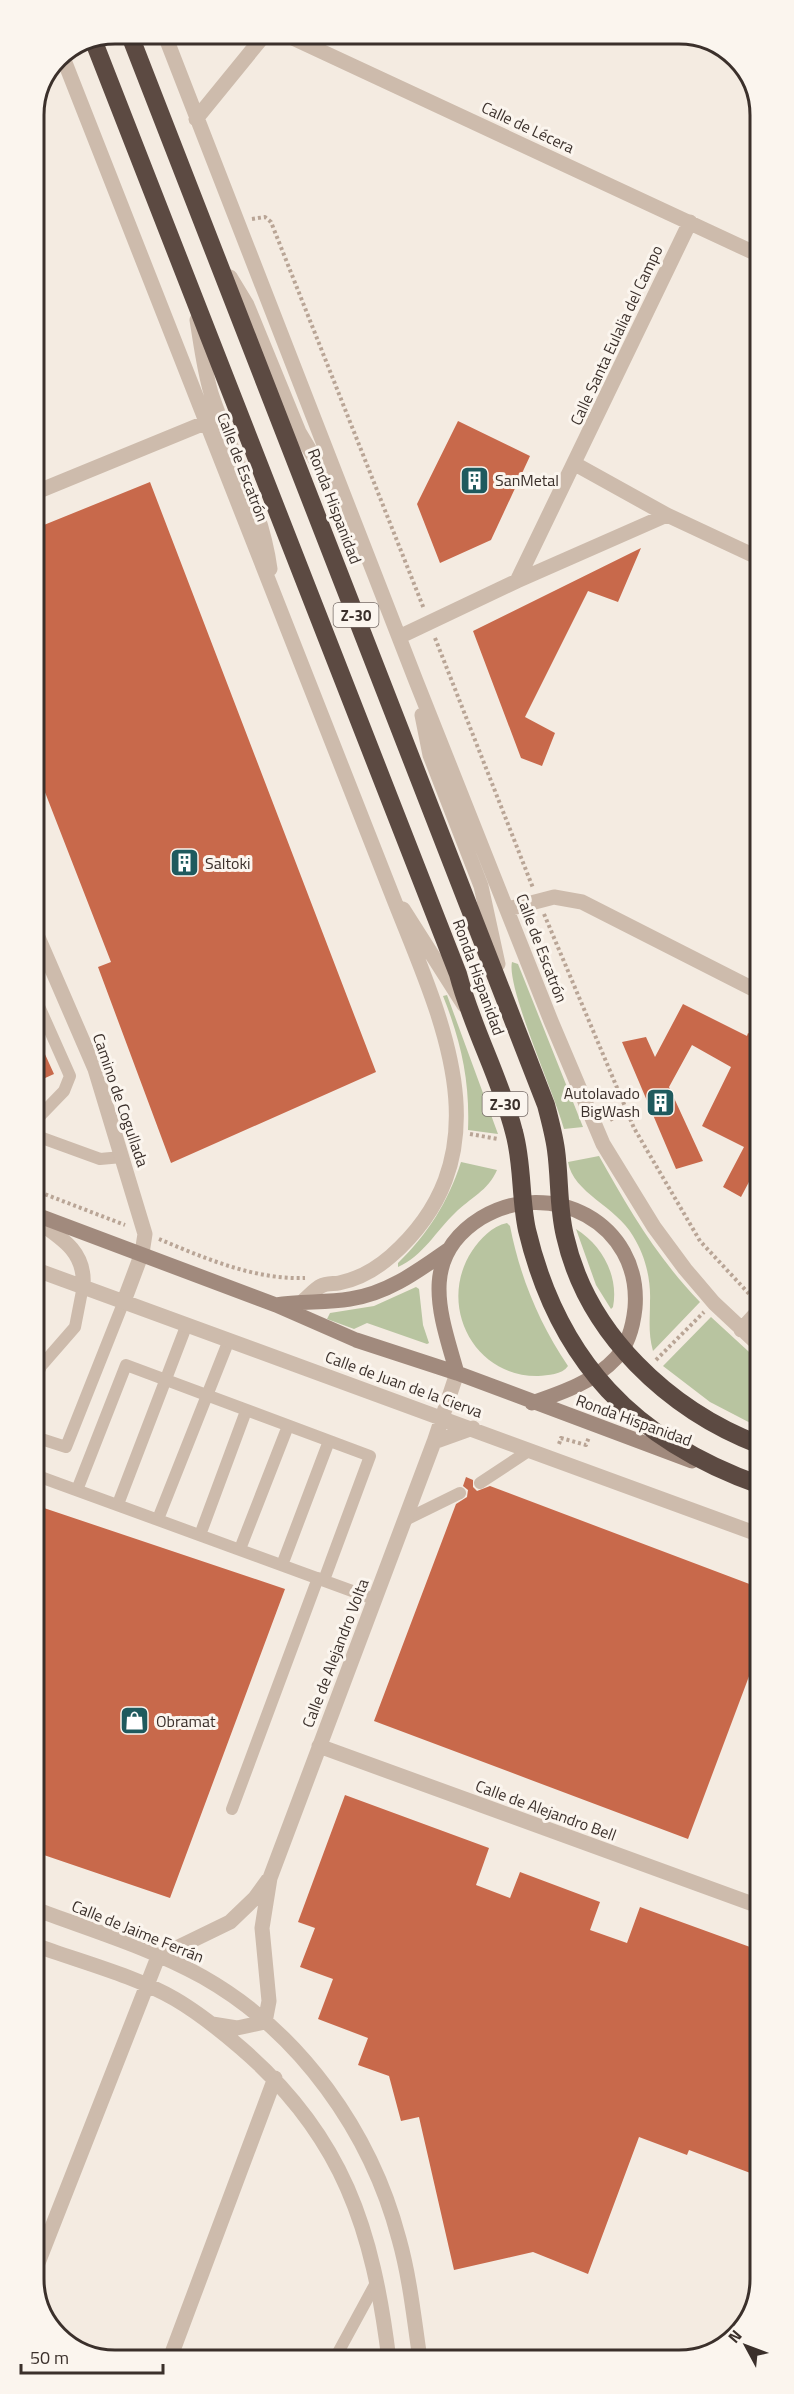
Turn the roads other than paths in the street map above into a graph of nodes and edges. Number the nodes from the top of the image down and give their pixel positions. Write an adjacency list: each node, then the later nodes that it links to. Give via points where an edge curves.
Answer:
1 (133, 44): 9 (highway, Ronda Hispanidad / Z-30)
2 (168, 44): 7 (street, Calle de Escatrón)
3 (258, 44): 7 (street)
4 (306, 44): 8 (street, Calle de Lécera)
5 (96, 46): 11 (highway, Ronda Hispanidad / Z-30)
6 (65, 63): 12 (street, Calle de Escatrón)
7 (196, 119): 16 (street, Calle de Escatrón)
8 (690, 222): 10 (street, Calle de Lécera); 13 (street, Calle Santa Eulalia del Campo)
9 (214, 251): 16 (street, Calle de Escatrón, via 247,305 299,432); 26 (highway, Ronda Hispanidad / Z-30)
10 (750, 251)
11 (195, 302): 19 (street, Ronda Hispanidad, via 203,362 266,541); 27 (highway, Ronda Hispanidad / Z-30, via 459,974)
12 (207, 422): 14 (street); 19 (street, Calle de Escatrón)
13 (575, 464): 15 (street); 18 (street, Calle Santa Eulalia del Campo)
14 (44, 489)
15 (667, 515): 17 (street); 18 (street)
16 (355, 525): 20 (street, Calle de Escatrón)
17 (750, 554)
18 (517, 581): 20 (street)
19 (274, 598): 22 (street, Calle de Escatrón)
20 (400, 636): 21 (street, Calle de Escatrón)
21 (416, 681): 23 (street, Calle de Escatrón); 26 (street, Ronda Hispanidad, via 430,755 481,886)
22 (391, 892): 27 (street, Calle de Escatrón); 40 (street, Calle de Escatrón, via 450,1054 458,1117 454,1149 438,1195 399,1249 365,1274 322,1285)
23 (508, 909): 25 (street, via 554,897 582,902); 45 (street, Calle de Escatrón, via 550,1021 603,1144 679,1261)
24 (44, 951): 31 (street, Camino de Cogullada, via 95,1069)
25 (750, 987)
26 (504, 993): 33 (highway, Ronda Hispanidad / Z-30, via 546,1106 556,1151)
27 (468, 1011): 32 (highway, Ronda Hispanidad / Z-30, via 514,1131)
28 (44, 1018): 29 (lane, via 70,1076 64,1091)
29 (44, 1112)
30 (44, 1139): 31 (lane, via 100,1159)
31 (122, 1157): 37 (street, Camino de Cogullada, via 145,1234)
32 (523, 1202): 33 (main road, Ronda Hispanidad); 36 (main road, Ronda Hispanidad, via 478,1220); 51 (highway, Ronda Hispanidad / Z-30, via 533,1255 547,1293 566,1332)
33 (559, 1204): 48 (highway, Ronda Hispanidad / Z-30, via 565,1238 584,1294); 48 (main road, Ronda Hispanidad, via 590,1217 624,1253 636,1301)
34 (44, 1218): 37 (main road, Ronda Hispanidad)
35 (44, 1226): 39 (street, via 66,1240 79,1257)
36 (448, 1250): 40 (main road, Ronda Hispanidad, via 405,1280 368,1295 334,1301); 50 (main road, via 438,1302)
37 (142, 1253): 41 (street, Camino de Cogullada); 42 (main road, Ronda Hispanidad)
38 (44, 1272): 39 (street, Calle de Juan de la Cierva)
39 (83, 1286): 41 (street, Calle de Juan de la Cierva); 49 (lane, via 75,1327)
40 (304, 1300): 42 (main road, Ronda Hispanidad)
41 (124, 1301): 44 (street, Calle de Juan de la Cierva); 59 (lane, via 66,1448)
42 (276, 1305): 50 (main road, Ronda Hispanidad, via 356,1340)
43 (750, 1320): 45 (street)
44 (187, 1324): 47 (street, Calle de Juan de la Cierva); 52 (lane)
45 (741, 1330): 46 (street, Calle de Escatrón)
46 (750, 1338)
47 (229, 1340): 53 (lane); 56 (street, Calle de Juan de la Cierva)
48 (623, 1349): 51 (main road, Ronda Hispanidad); 60 (highway, Ronda Hispanidad / Z-30, via 698,1414)
49 (44, 1362)
50 (457, 1373): 54 (main road, Ronda Hispanidad); 56 (street, Calle de Alejandro Volta)
51 (596, 1375): 54 (main road, Ronda Hispanidad); 64 (highway, Ronda Hispanidad / Z-30, via 614,1397 671,1445)
52 (165, 1381): 53 (lane); 68 (lane, via 126,1365); 70 (lane)
53 (207, 1396): 55 (lane); 71 (lane)
54 (532, 1403): 64 (main road, Ronda Hispanidad)
55 (246, 1411): 57 (lane); 74 (lane)
56 (441, 1419): 58 (street, Calle de Juan de la Cierva); 62 (street, Calle de Alejandro Volta)
57 (288, 1426): 61 (lane); 75 (lane)
58 (473, 1428): 62 (street); 63 (street, Calle de Juan de la Cierva)
59 (44, 1440)
60 (750, 1440)
61 (329, 1441): 76 (lane); 77 (lane, via 370,1456)
62 (434, 1442): 72 (street, Calle de Alejandro Volta)
63 (530, 1450): 67 (lane); 73 (street, Calle de Juan de la Cierva)
64 (723, 1472): 66 (highway, Ronda Hispanidad / Z-30)
65 (44, 1478): 68 (lane)
66 (750, 1481)
67 (480, 1483)
68 (77, 1490): 70 (lane)
69 (460, 1493): 72 (lane)
70 (118, 1504): 71 (lane)
71 (158, 1519): 74 (lane)
72 (405, 1520): 78 (street, Calle de Alejandro Volta)
73 (750, 1530)
74 (200, 1535): 75 (lane)
75 (240, 1549): 76 (lane)
76 (282, 1565): 77 (lane)
77 (321, 1579): 78 (lane); 80 (lane)
78 (374, 1599): 79 (street, Calle de Alejandro Volta)
79 (319, 1746): 81 (street, Calle de Alejandro Volta); 82 (street, Calle de Alejandro Bell)
80 (232, 1809)
81 (270, 1878): 85 (street, Calle de Alejandro Volta, via 230,1922); 87 (street, Calle de Alejandro Volta, via 262,1928 269,2001)
82 (750, 1903)
83 (44, 1913): 85 (street, Calle de Jaime Ferrán)
84 (44, 1948): 86 (street)
85 (158, 1957): 86 (street); 87 (street, Calle de Jaime Ferrán, via 224,1990)
86 (145, 1986): 88 (street); 90 (street)
87 (265, 2022): 88 (street, via 237,2028); 95 (street, Calle de Jaime Ferrán, via 311,2069 351,2120 382,2186 404,2259)
88 (212, 2024): 89 (street)
89 (275, 2078): 91 (street, via 314,2126 343,2179 363,2225); 92 (street)
90 (44, 2247)
91 (378, 2281): 93 (lane); 94 (street)
92 (173, 2350)
93 (340, 2350)
94 (388, 2350)
95 (418, 2350)

